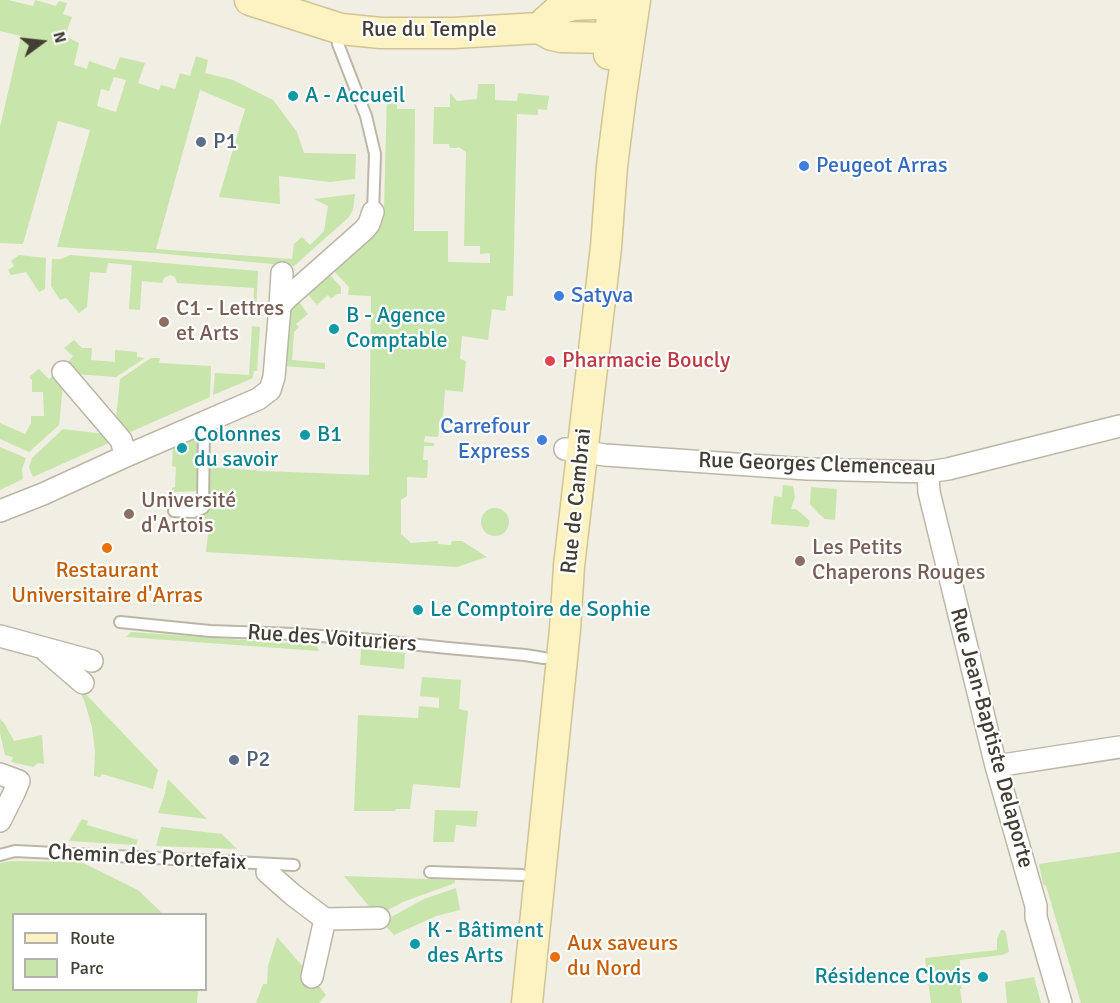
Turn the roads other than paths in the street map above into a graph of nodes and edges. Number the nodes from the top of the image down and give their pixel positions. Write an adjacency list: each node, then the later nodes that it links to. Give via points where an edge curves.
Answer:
1 (250, 0): 3 (main road, Rue du Temple)
2 (621, 14): 3 (main road, Rue du Temple, via 573,5 560,9 539,28 388,34); 10 (main road, Rue de Cambrai, via 579,337); 10 (main road, Rue de Cambrai, via 621,95 606,247)
3 (341, 29): 4 (lane, via 338,44 366,116 375,154)
4 (373, 212): 6 (street, via 364,230)
5 (282, 273): 6 (street)
6 (280, 306): 8 (street, via 270,390)
7 (63, 372): 11 (street, via 121,440)
8 (204, 422): 11 (street); 14 (lane, via 203,508)
9 (1120, 426): 12 (street, Rue Georges Clemenceau)
10 (573, 450): 12 (street, Rue Georges Clemenceau, via 807,470); 18 (main road, Rue de Cambrai); 34 (main road, Rue de Cambrai, via 565,629)
11 (126, 456): 13 (street)
12 (928, 472): 22 (street, Rue Jean-Baptiste Delaporte)
13 (0, 511)
14 (174, 511)
15 (120, 622): 18 (lane, Rue des Voituriers, via 210,632 361,639)
16 (0, 636): 17 (street)
17 (42, 648): 19 (street); 20 (street)
18 (544, 658): 29 (main road, Rue de Cambrai)
19 (92, 661)
20 (83, 683)
21 (1120, 747): 22 (street)
22 (996, 766): 35 (street, Rue Jean-Baptiste Delaporte)
23 (0, 774): 24 (street, via 19,781)
24 (0, 821)
25 (0, 855): 26 (lane, Chemin des Portefaix, via 15,851)
26 (294, 865)
27 (267, 872): 31 (street)
28 (430, 872): 29 (lane)
29 (522, 875): 33 (main road, Rue de Cambrai)
30 (379, 918): 31 (street)
31 (324, 919): 32 (street)
32 (312, 977)
33 (506, 1003)
34 (527, 1003)
35 (1060, 1003)

